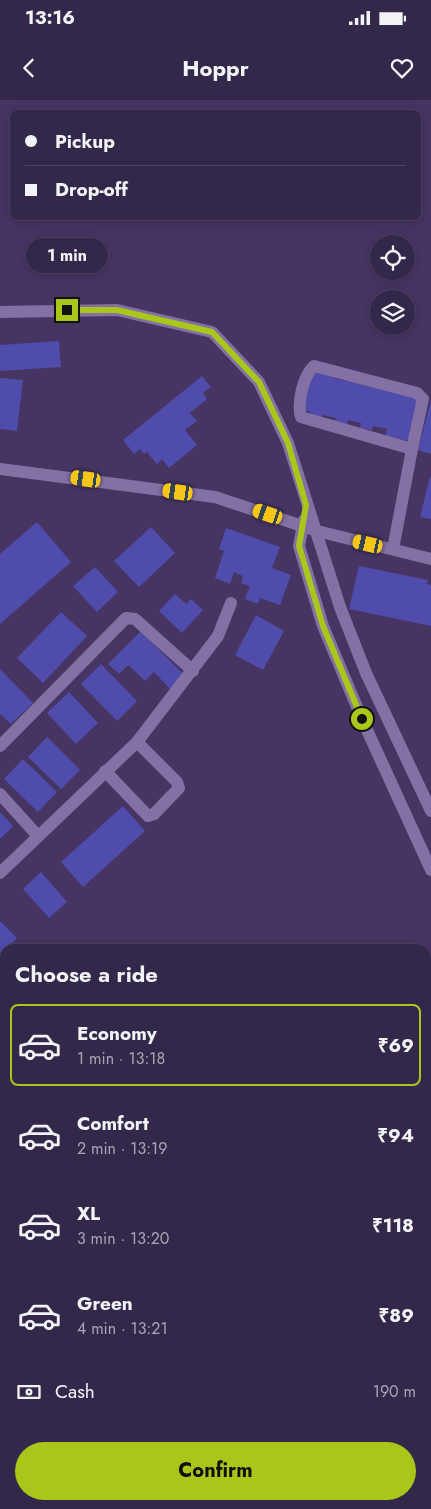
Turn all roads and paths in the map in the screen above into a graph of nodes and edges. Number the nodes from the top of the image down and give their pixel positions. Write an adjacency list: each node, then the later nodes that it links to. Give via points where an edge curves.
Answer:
1 (0, 312): 4 (street, via 117,310 212,332 259,382 288,443)
2 (412, 449): 2 (street, via 301,416 298,408 308,371 314,366 417,392 422,399); 7 (street)
3 (0, 469): 5 (street, via 216,497)
4 (306, 505): 5 (street); 6 (street)
5 (302, 526): 6 (street); 17 (street, via 299,546 323,626)
6 (317, 531): 7 (street); 15 (street, via 340,607 366,673)
7 (393, 549): 8 (street)
8 (431, 558)
9 (231, 603): 10 (street, via 218,636)
10 (193, 671): 11 (street); 12 (street, via 135,619 126,618)
11 (137, 742): 13 (street); 13 (street, via 177,782 178,788 154,814 148,816)
12 (0, 746)
13 (105, 771): 16 (street)
14 (0, 794): 16 (street)
15 (431, 811)
16 (38, 836): 18 (street)
17 (431, 870)
18 (0, 873)

